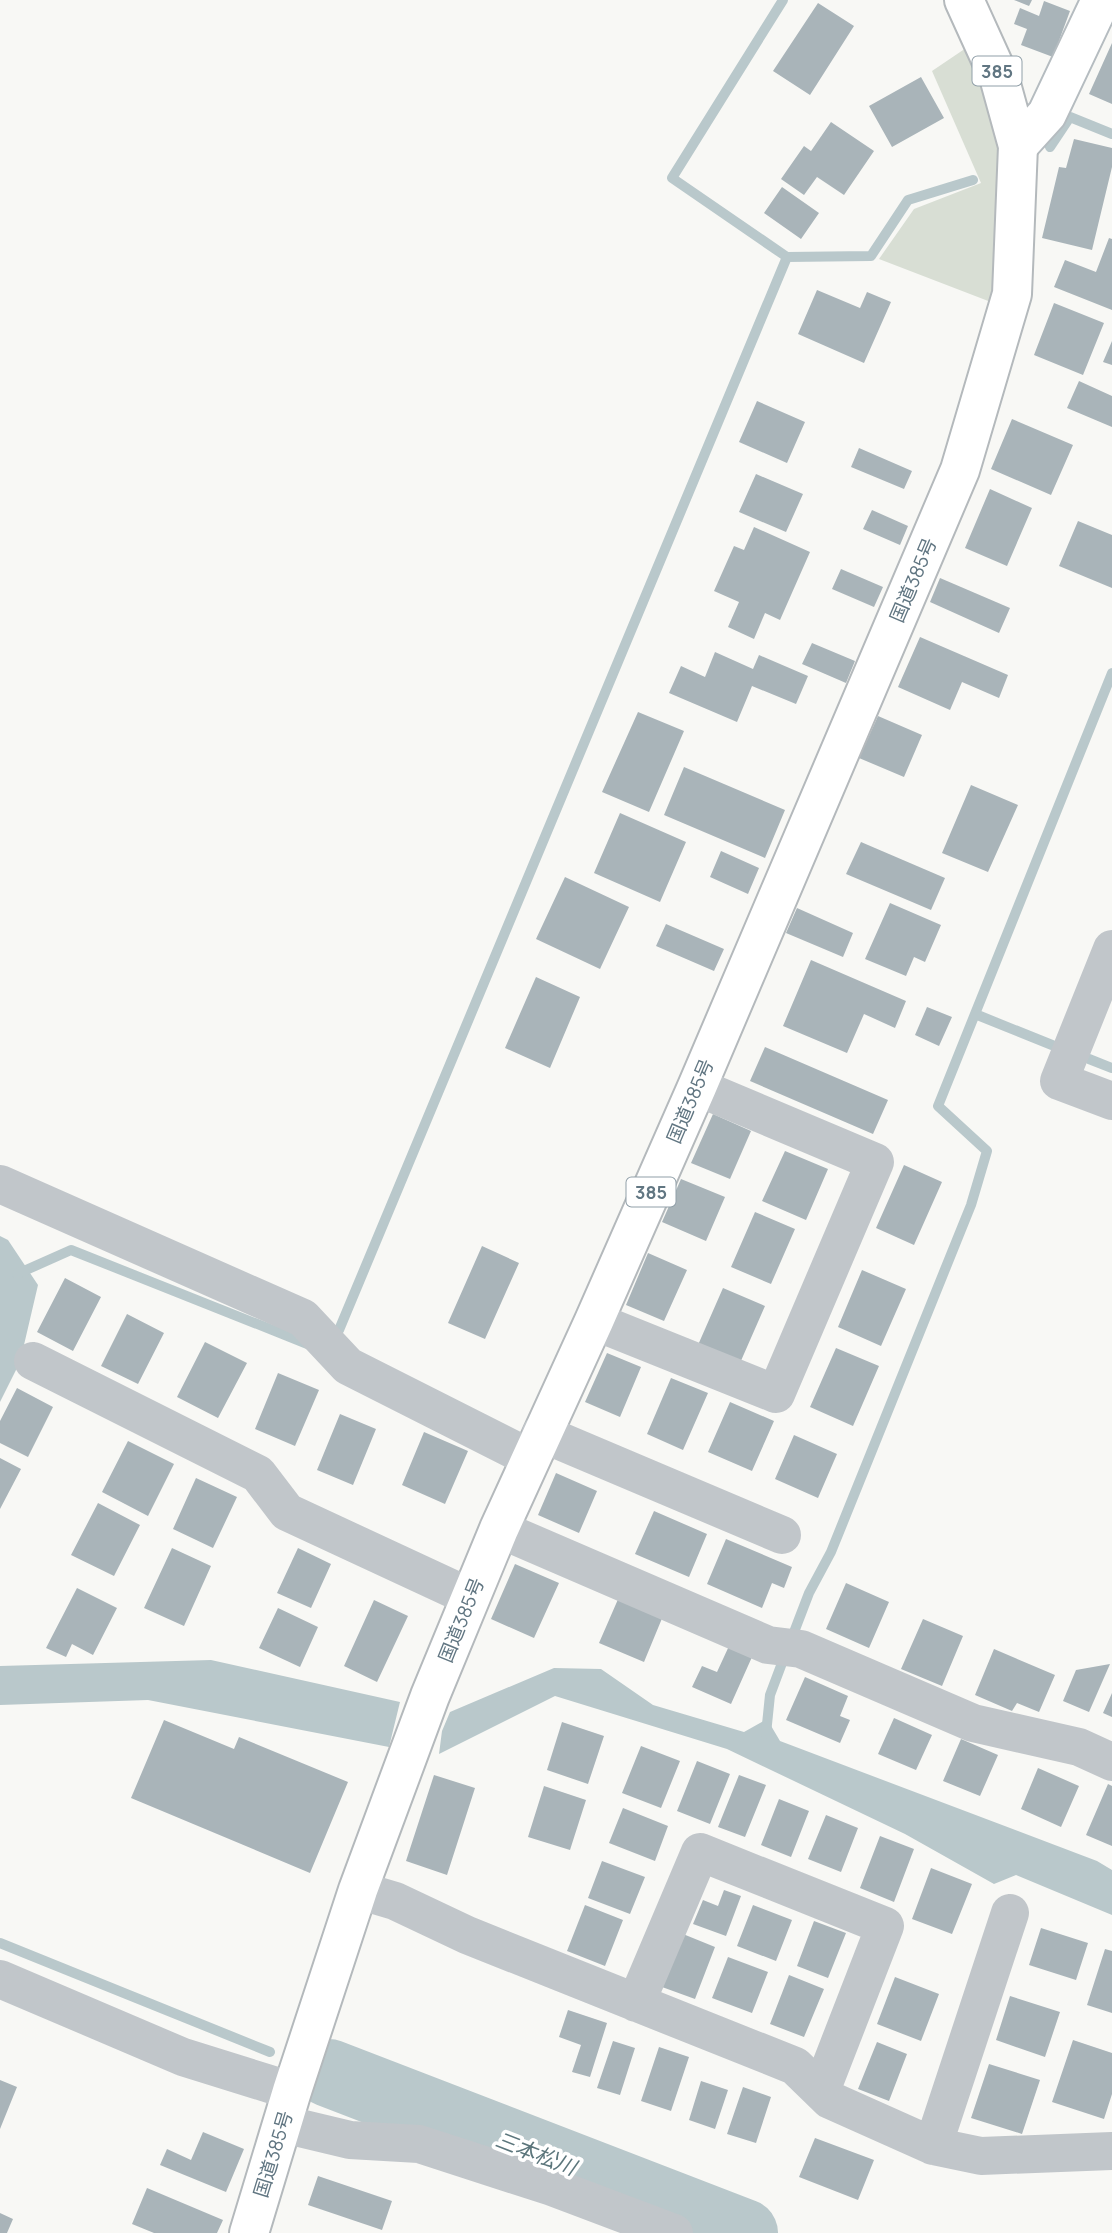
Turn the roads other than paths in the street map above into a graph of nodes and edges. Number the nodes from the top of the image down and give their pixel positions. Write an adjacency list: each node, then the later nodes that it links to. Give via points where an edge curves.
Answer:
1 (964, 0): 3 (main road, 国道385号 / 385, via 999,77)
2 (1101, 0): 3 (main road, via 1047,114)
3 (1018, 146): 5 (main road, 国道385号 / 385, via 1012,294 960,471)
4 (1112, 948): 6 (street, via 1059,1081)
5 (697, 1087): 8 (main road, 国道385号 / 385); 8 (street, via 875,1162 776,1394)
6 (1112, 1101)
7 (0, 1184): 10 (street, via 303,1318 348,1366)
8 (594, 1321): 10 (main road, 国道385号 / 385)
9 (33, 1361): 13 (street, via 258,1474 288,1512)
10 (536, 1446): 11 (main road, 国道385号 / 385); 12 (street)
11 (499, 1529): 13 (main road, 国道385号 / 385); 14 (street, via 973,1723 1079,1747)
12 (782, 1535)
13 (470, 1597): 15 (main road, 国道385号 / 385)
14 (1112, 1762)
15 (358, 1890): 18 (street, via 395,1900 467,1935); 20 (main road, 国道385号 / 385)
16 (1010, 1913): 21 (street)
17 (0, 1979): 20 (street, via 183,2057)
18 (636, 2003): 19 (street, via 795,2066); 19 (street, via 700,1852 885,1926)
19 (821, 2091): 21 (street, via 830,2101)
20 (288, 2108): 23 (main road, 国道385号 / 385); 24 (street, via 350,2140 419,2144)
21 (933, 2146): 22 (street, via 981,2156)
22 (1112, 2151)
23 (249, 2233)
24 (674, 2233)

